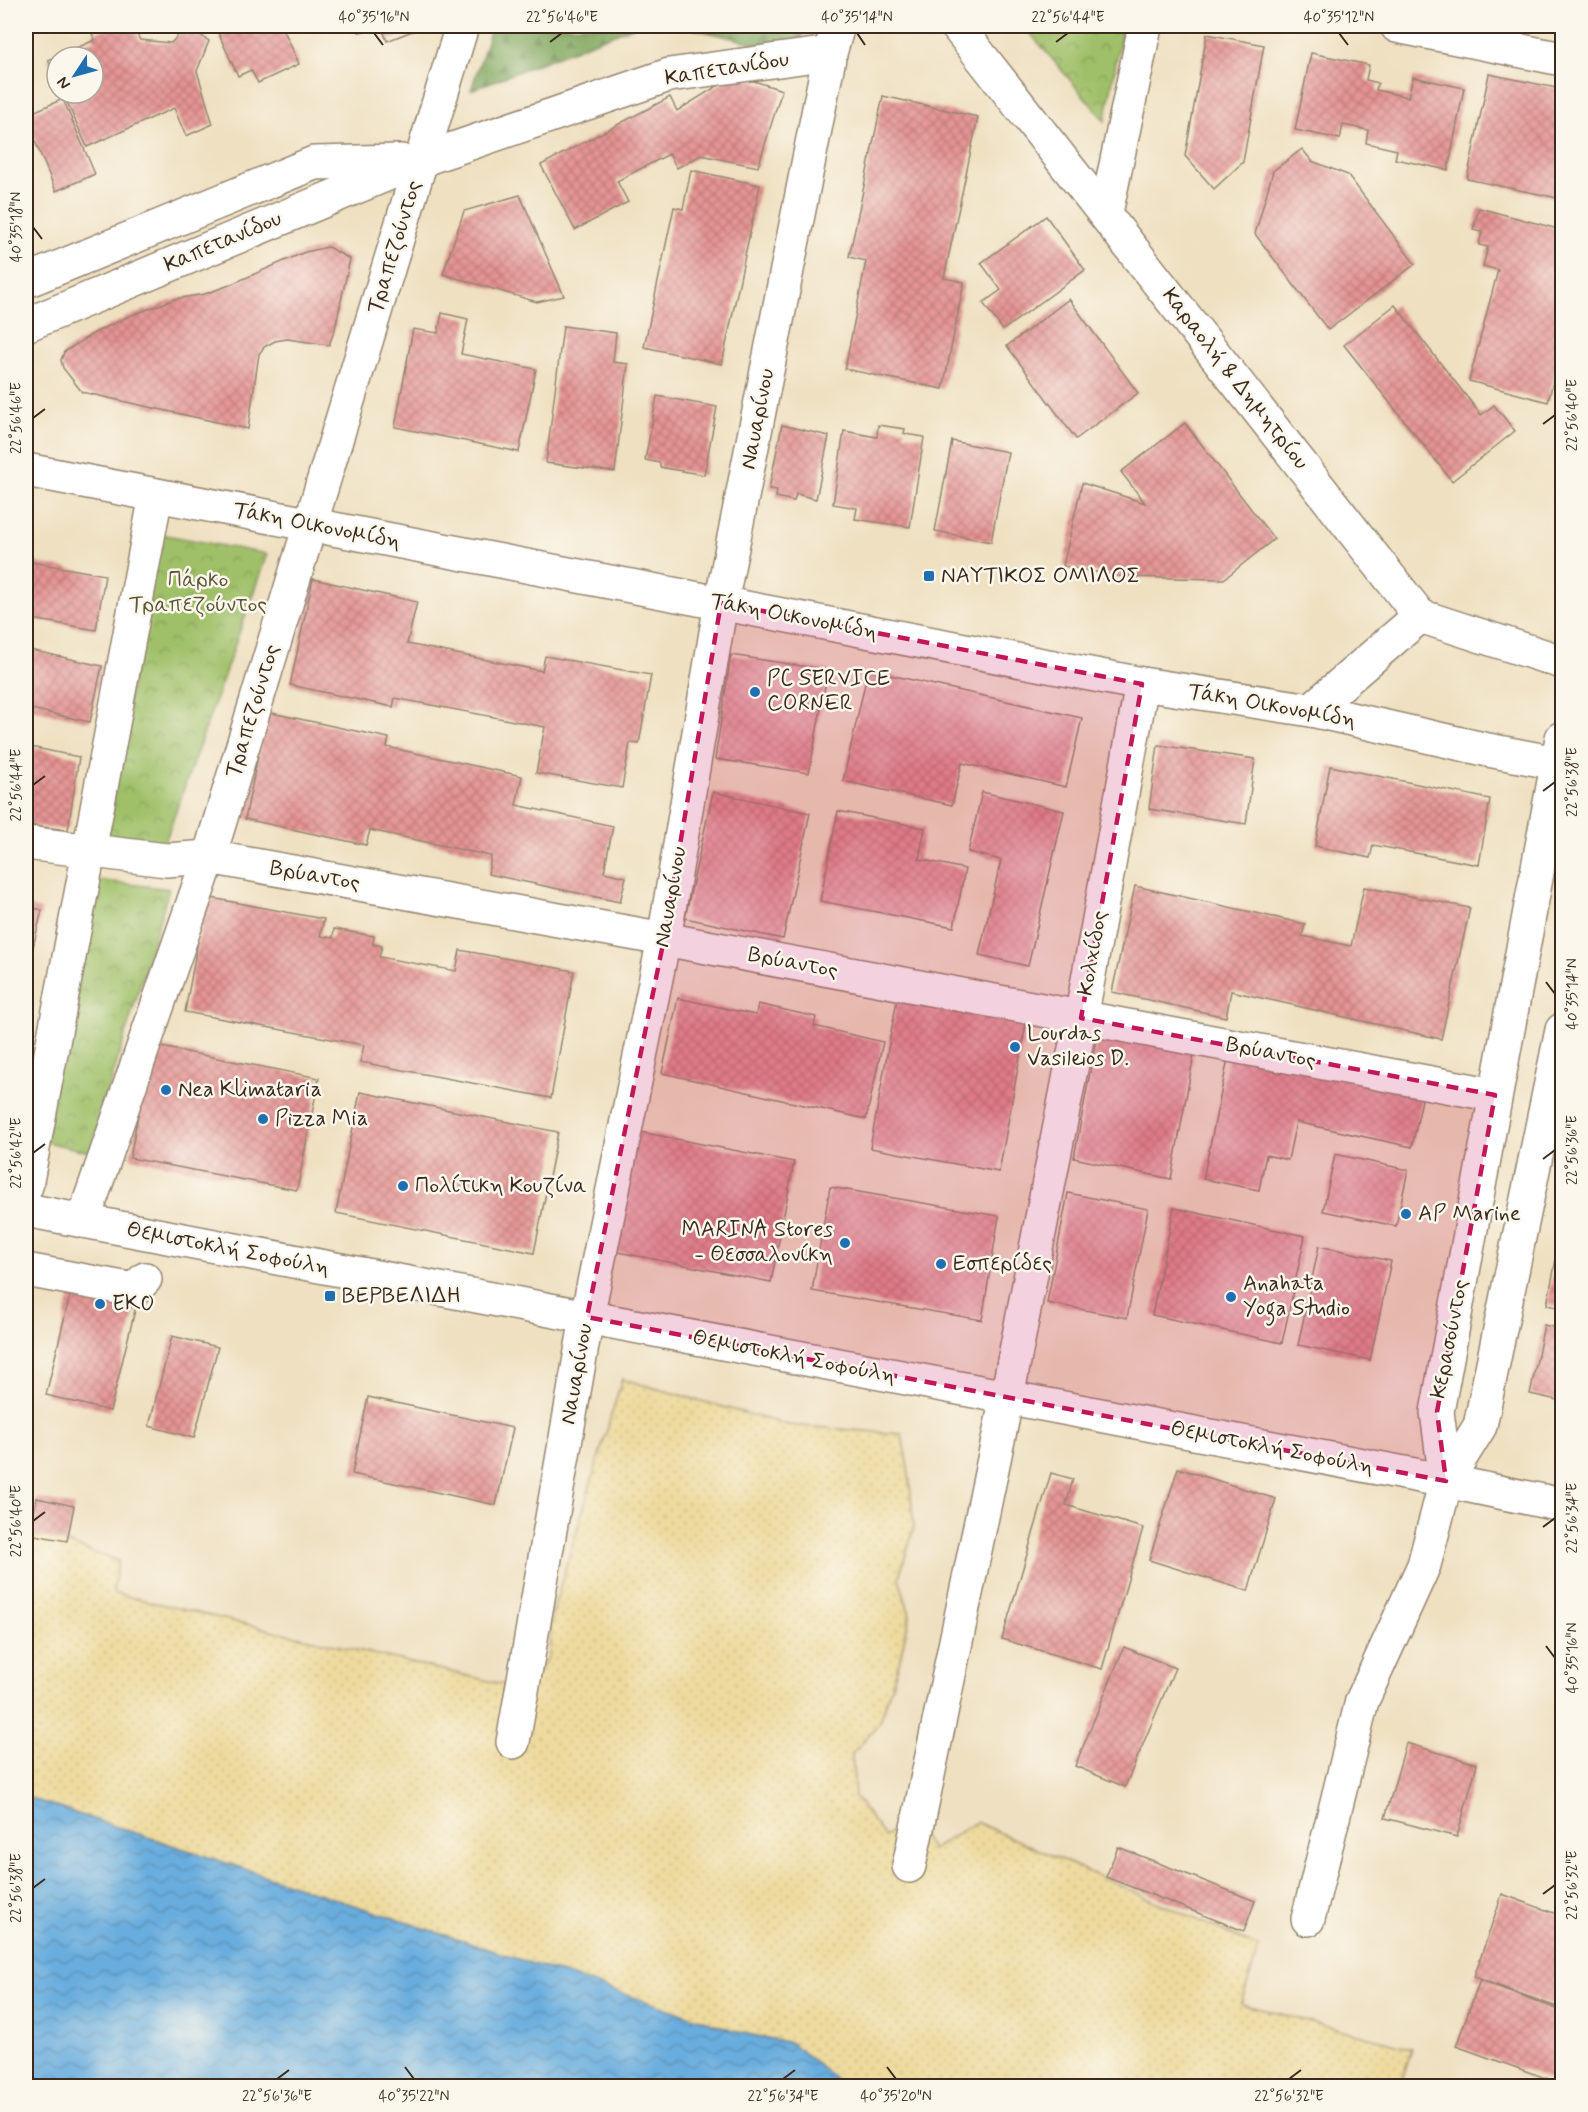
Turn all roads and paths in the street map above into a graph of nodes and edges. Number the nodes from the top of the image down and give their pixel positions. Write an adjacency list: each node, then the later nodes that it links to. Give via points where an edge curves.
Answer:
1 (462, 26): 7 (street, Τραπεζούντος)
2 (957, 26): 8 (street, Καραολή & Δημητρίου)
3 (1145, 26): 8 (street)
4 (1397, 26): 6 (street)
5 (834, 39): 7 (street, Καπετανίδου, via 669,75); 14 (street, Ναυαρίνου)
6 (1563, 59)
7 (421, 160): 9 (street, Καπετανίδου, via 314,163); 10 (street, Καπετανίδου); 13 (street, Τραπεζούντος)
8 (1106, 213): 15 (street, Καραολή & Δημητρίου)
9 (26, 281)
10 (26, 325)
11 (26, 470): 12 (street, Τάκη Οικονομίδη)
12 (156, 495): 13 (street, Τάκη Οικονομίδη); 21 (street)
13 (310, 525): 14 (street, Τάκη Οικονομίδη); 22 (street, Τραπεζούντος)
14 (722, 603): 17 (street, Τάκη Οικονομίδη); 23 (street, Ναυαρίνου)
15 (1420, 616): 16 (street); 18 (street)
16 (1563, 662)
17 (1142, 684): 18 (street, Τάκη Οικονομίδη); 24 (street, Κολχίδος)
18 (1311, 710): 19 (street, Τάκη Οικονομίδη, via 1488,750)
19 (1561, 755): 26 (street, Κερασούντος)
20 (26, 843): 21 (street, Βρύαντος)
21 (89, 852): 22 (street, Βρύαντος, via 166,860); 27 (street)
22 (208, 857): 23 (street, Βρύαντος); 29 (street, Τραπεζούντος)
23 (664, 939): 24 (street, Βρύαντος); 32 (street, Ναυαρίνου)
24 (1081, 1018): 26 (street, Βρύαντος); 33 (street, Κολχίδος)
25 (1563, 1030): 34 (street, Κερασούντος, via 1480,1426)
26 (1496, 1095): 34 (street, Κερασούντος, via 1437,1412)
27 (26, 1186)
28 (26, 1210): 29 (street, Θεμιστοκλή Σοφούλη)
29 (82, 1221): 32 (street, Θεμιστοκλή Σοφούλη)
30 (26, 1270): 31 (street, via 134,1290)
31 (145, 1279)
32 (587, 1317): 33 (street, Θεμιστοκλή Σοφούλη); 36 (street, Ναυαρίνου)
33 (1007, 1397): 34 (street, Θεμιστοκλή Σοφούλη); 37 (street, Κολχίδος)
34 (1446, 1480): 35 (street, Θεμιστοκλή Σοφούλη); 38 (street, via 1425,1565 1362,1701)
35 (1563, 1505)
36 (513, 1742)
37 (909, 1866)
38 (1308, 1919)

